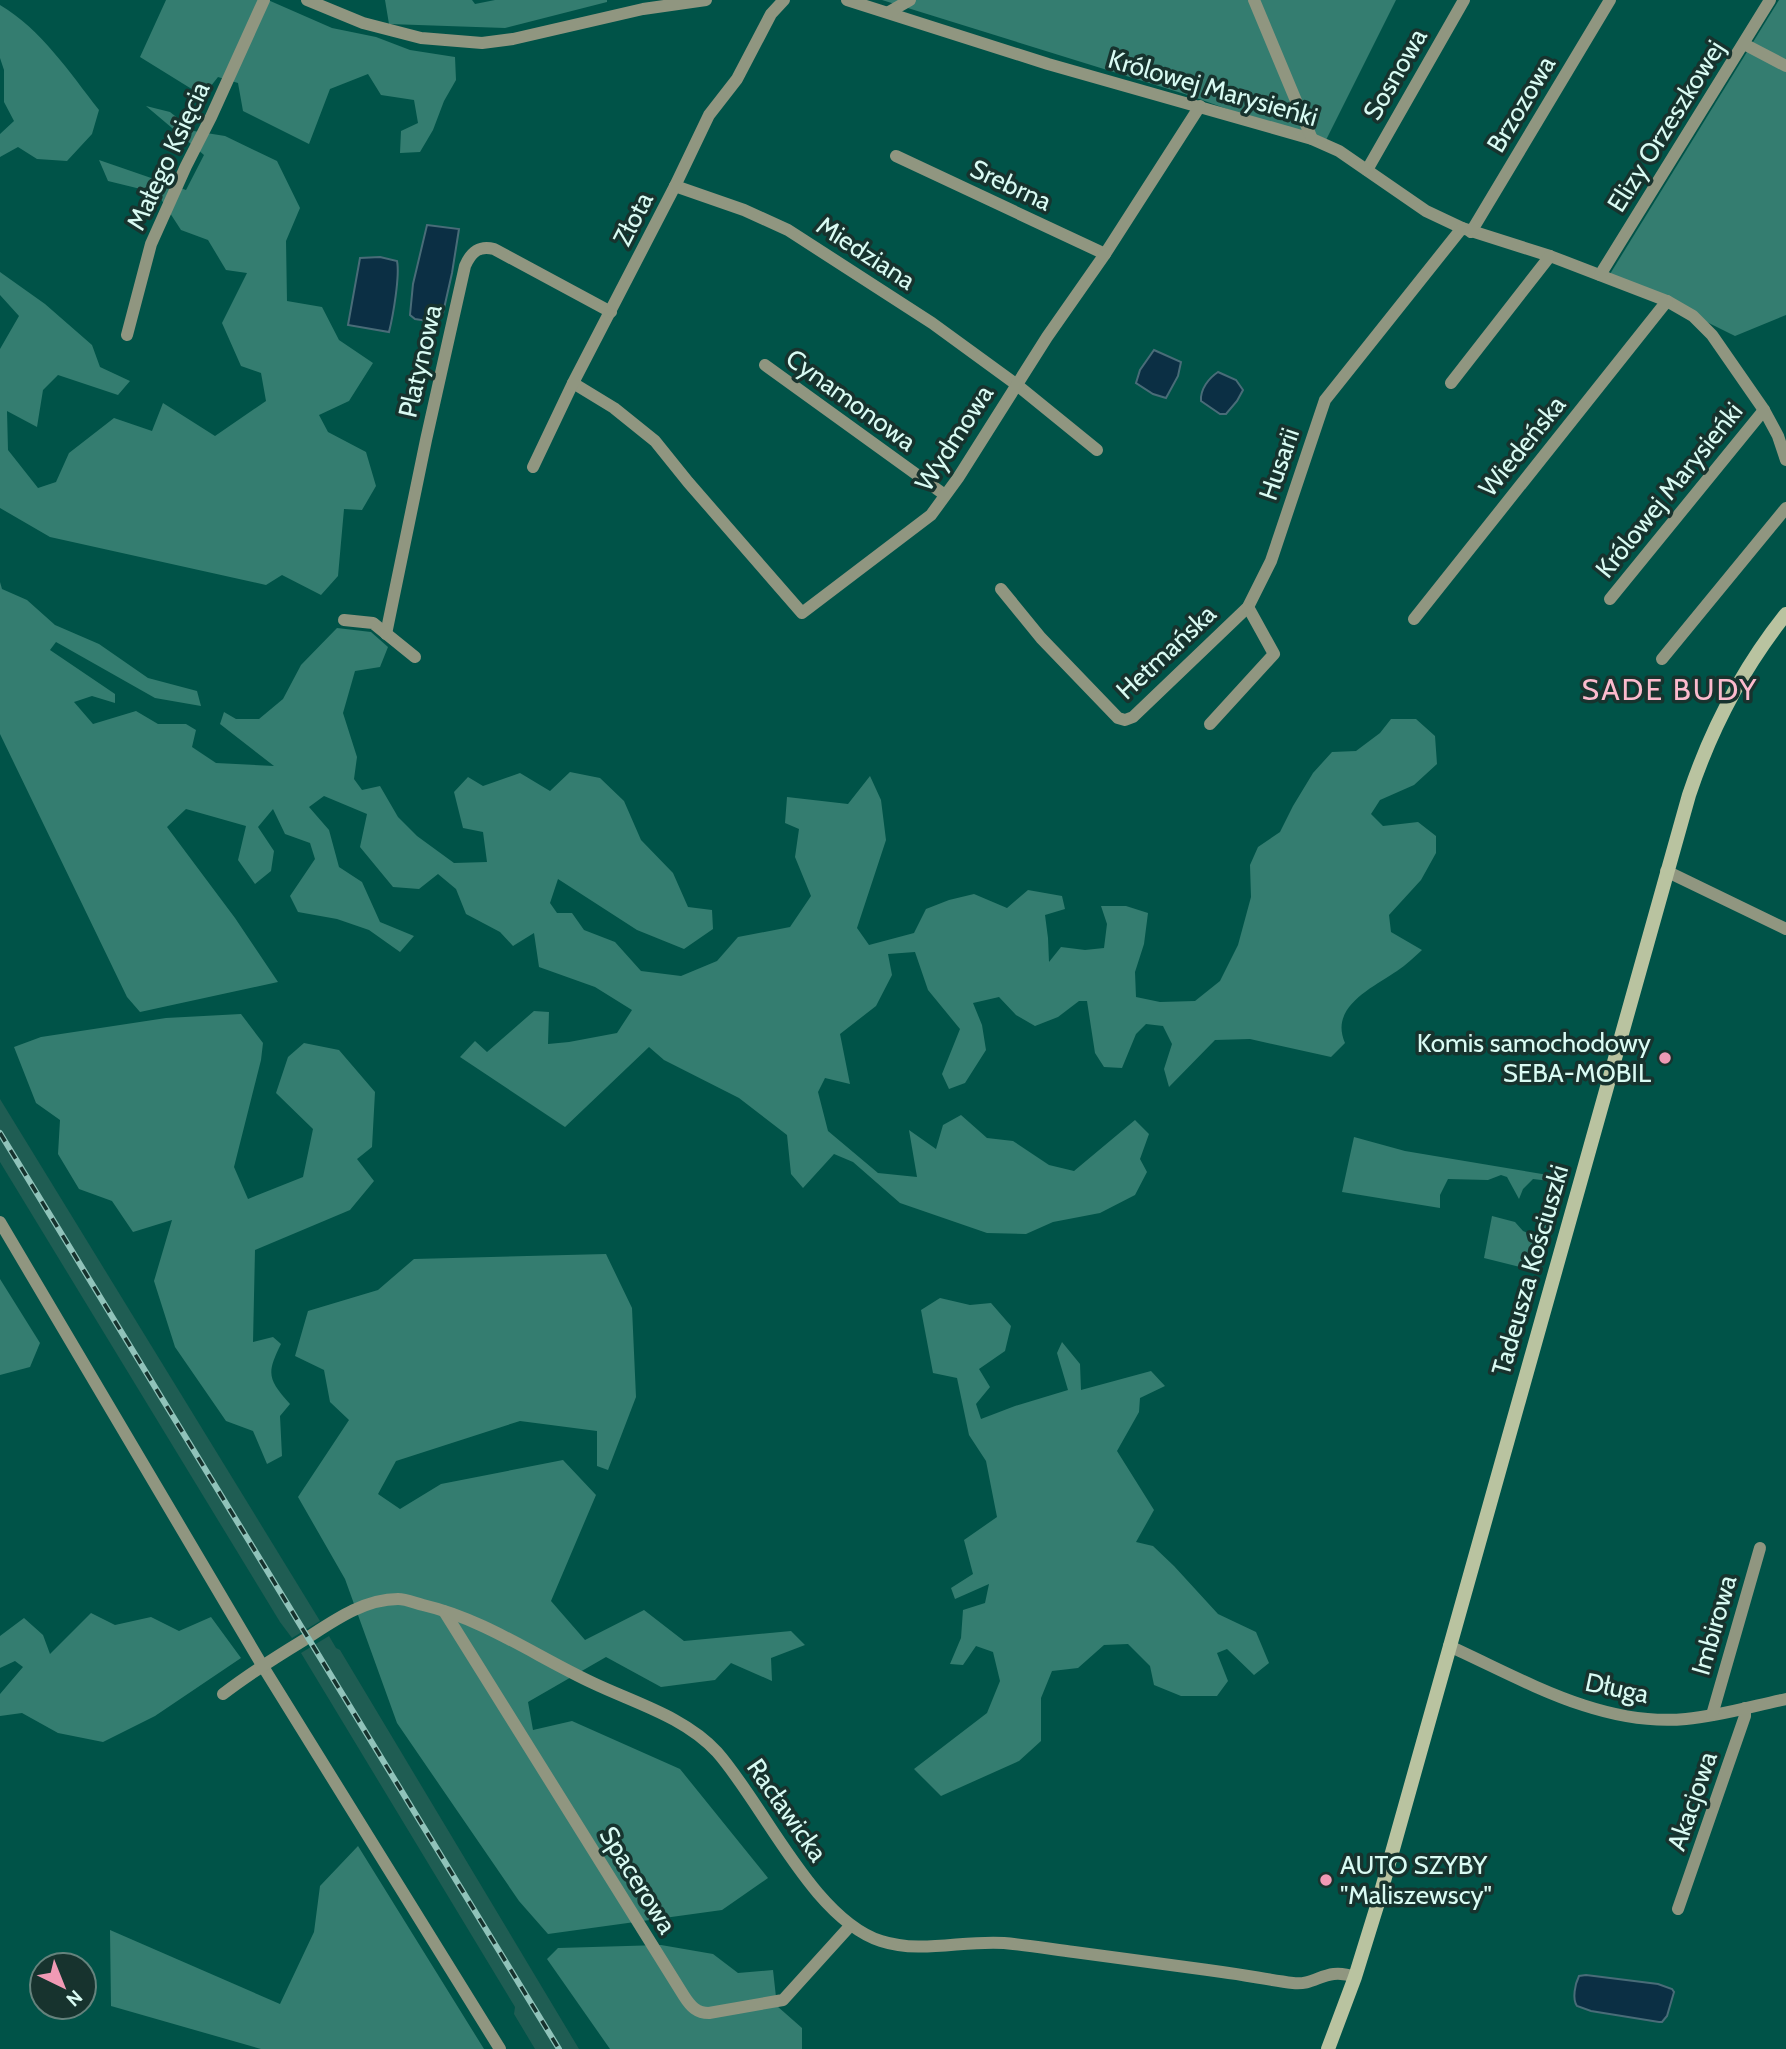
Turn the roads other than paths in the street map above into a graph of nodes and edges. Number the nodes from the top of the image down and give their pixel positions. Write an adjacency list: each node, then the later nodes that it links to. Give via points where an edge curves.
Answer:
1 (264, 0): 25 (street, Małego Księcia, via 151,244)
2 (307, 0): 3 (street, via 363,23 421,38 482,43)
3 (706, 0)
4 (785, 0): 18 (street, Złota, via 771,14 737,79 709,115)
5 (847, 0): 11 (street, Królowej Marysieńki)
6 (910, 0): 11 (street)
7 (1254, 0): 15 (street)
8 (1464, 0): 17 (street, Sosnowa)
9 (1610, 0): 19 (street, Brzozowa)
10 (1770, 0): 12 (street, Elizy Orzeszkowej)
11 (889, 12): 14 (street, Królowej Marysieńki, via 1048,64)
12 (1744, 44): 13 (street); 22 (street, Elizy Orzeszkowej)
13 (1786, 66)
14 (1200, 106): 15 (street, Królowej Marysieńki); 20 (street, Wydmowa)
15 (1312, 139): 17 (street, Królowej Marysieńki)
16 (896, 156): 20 (street, Srebrna)
17 (1367, 170): 19 (street, Królowej Marysieńki, via 1426,211)
18 (675, 186): 24 (street, Złota); 29 (street, Miedziana, via 744,209 788,230 932,323)
19 (1467, 230): 21 (street, Królowej Marysieńki); 38 (street, Husarii, via 1325,400 1271,561)
20 (1105, 254): 29 (street, Wydmowa)
21 (1550, 256): 22 (street, Królowej Marysieńki); 28 (street)
22 (1600, 275): 23 (street, Królowej Marysieńki)
23 (1667, 302): 30 (street, Królowej Marysieńki, via 1693,316 1712,335); 40 (street, Wiedeńska)
24 (611, 312): 27 (street, Złota); 42 (street, Platynowa, via 494,249 485,246 468,257)
25 (127, 335)
26 (765, 365): 34 (street, Cynamonowa)
27 (573, 383): 33 (street, Złota); 34 (street, Wydmowa, via 655,441 802,613 931,515)
28 (1451, 383)
29 (1017, 385): 31 (street, Miedziana); 34 (street, Wydmowa)
30 (1764, 410): 32 (street, Królowej Marysieńki); 37 (street, Królowej Marysieńki)
31 (1097, 450)
32 (1786, 460)
33 (533, 467)
34 (945, 495)
35 (1786, 508): 44 (street)
36 (1002, 589): 38 (street, Hetmańska, via 1041,638 1125,720)
37 (1610, 599)
38 (1248, 607): 45 (street, via 1275,654)
39 (1786, 614): 46 (main road, Tadeusza Kościuszki, via 1754,656 1723,711 1698,768)
40 (1414, 619)
41 (344, 620): 42 (street, via 373,623)
42 (386, 634): 43 (street)
43 (415, 657)
44 (1662, 659)
45 (1210, 724)
46 (1667, 872): 47 (street); 51 (main road, Tadeusza Kościuszki)
47 (1786, 929)
48 (0, 1222): 52 (street)
49 (1760, 1548): 56 (street, Imbirowa)
50 (444, 1611): 52 (street, Racławicka, via 398,1599 363,1605); 58 (street, Racławicka, via 471,1619 701,1737 731,1769 816,1889); 58 (street, Spacerowa, via 695,2010 709,2013 783,2000)
51 (1449, 1646): 56 (street, Długa, via 1575,1704 1630,1717); 59 (main road, Tadeusza Kościuszki)
52 (262, 1665): 53 (street, Racławicka); 60 (street)
53 (222, 1693)
54 (1786, 1699): 55 (street, Długa)
55 (1745, 1708): 56 (street, Długa); 57 (street, Akacjowa)
56 (1712, 1715)
57 (1678, 1909)
58 (850, 1926): 59 (street, Racławicka, via 881,1941 900,1944 1002,1943 1298,1984 1333,1973)
59 (1355, 1978): 61 (main road, Tadeusza Kościuszki)
60 (500, 2049)
61 (1328, 2049)

